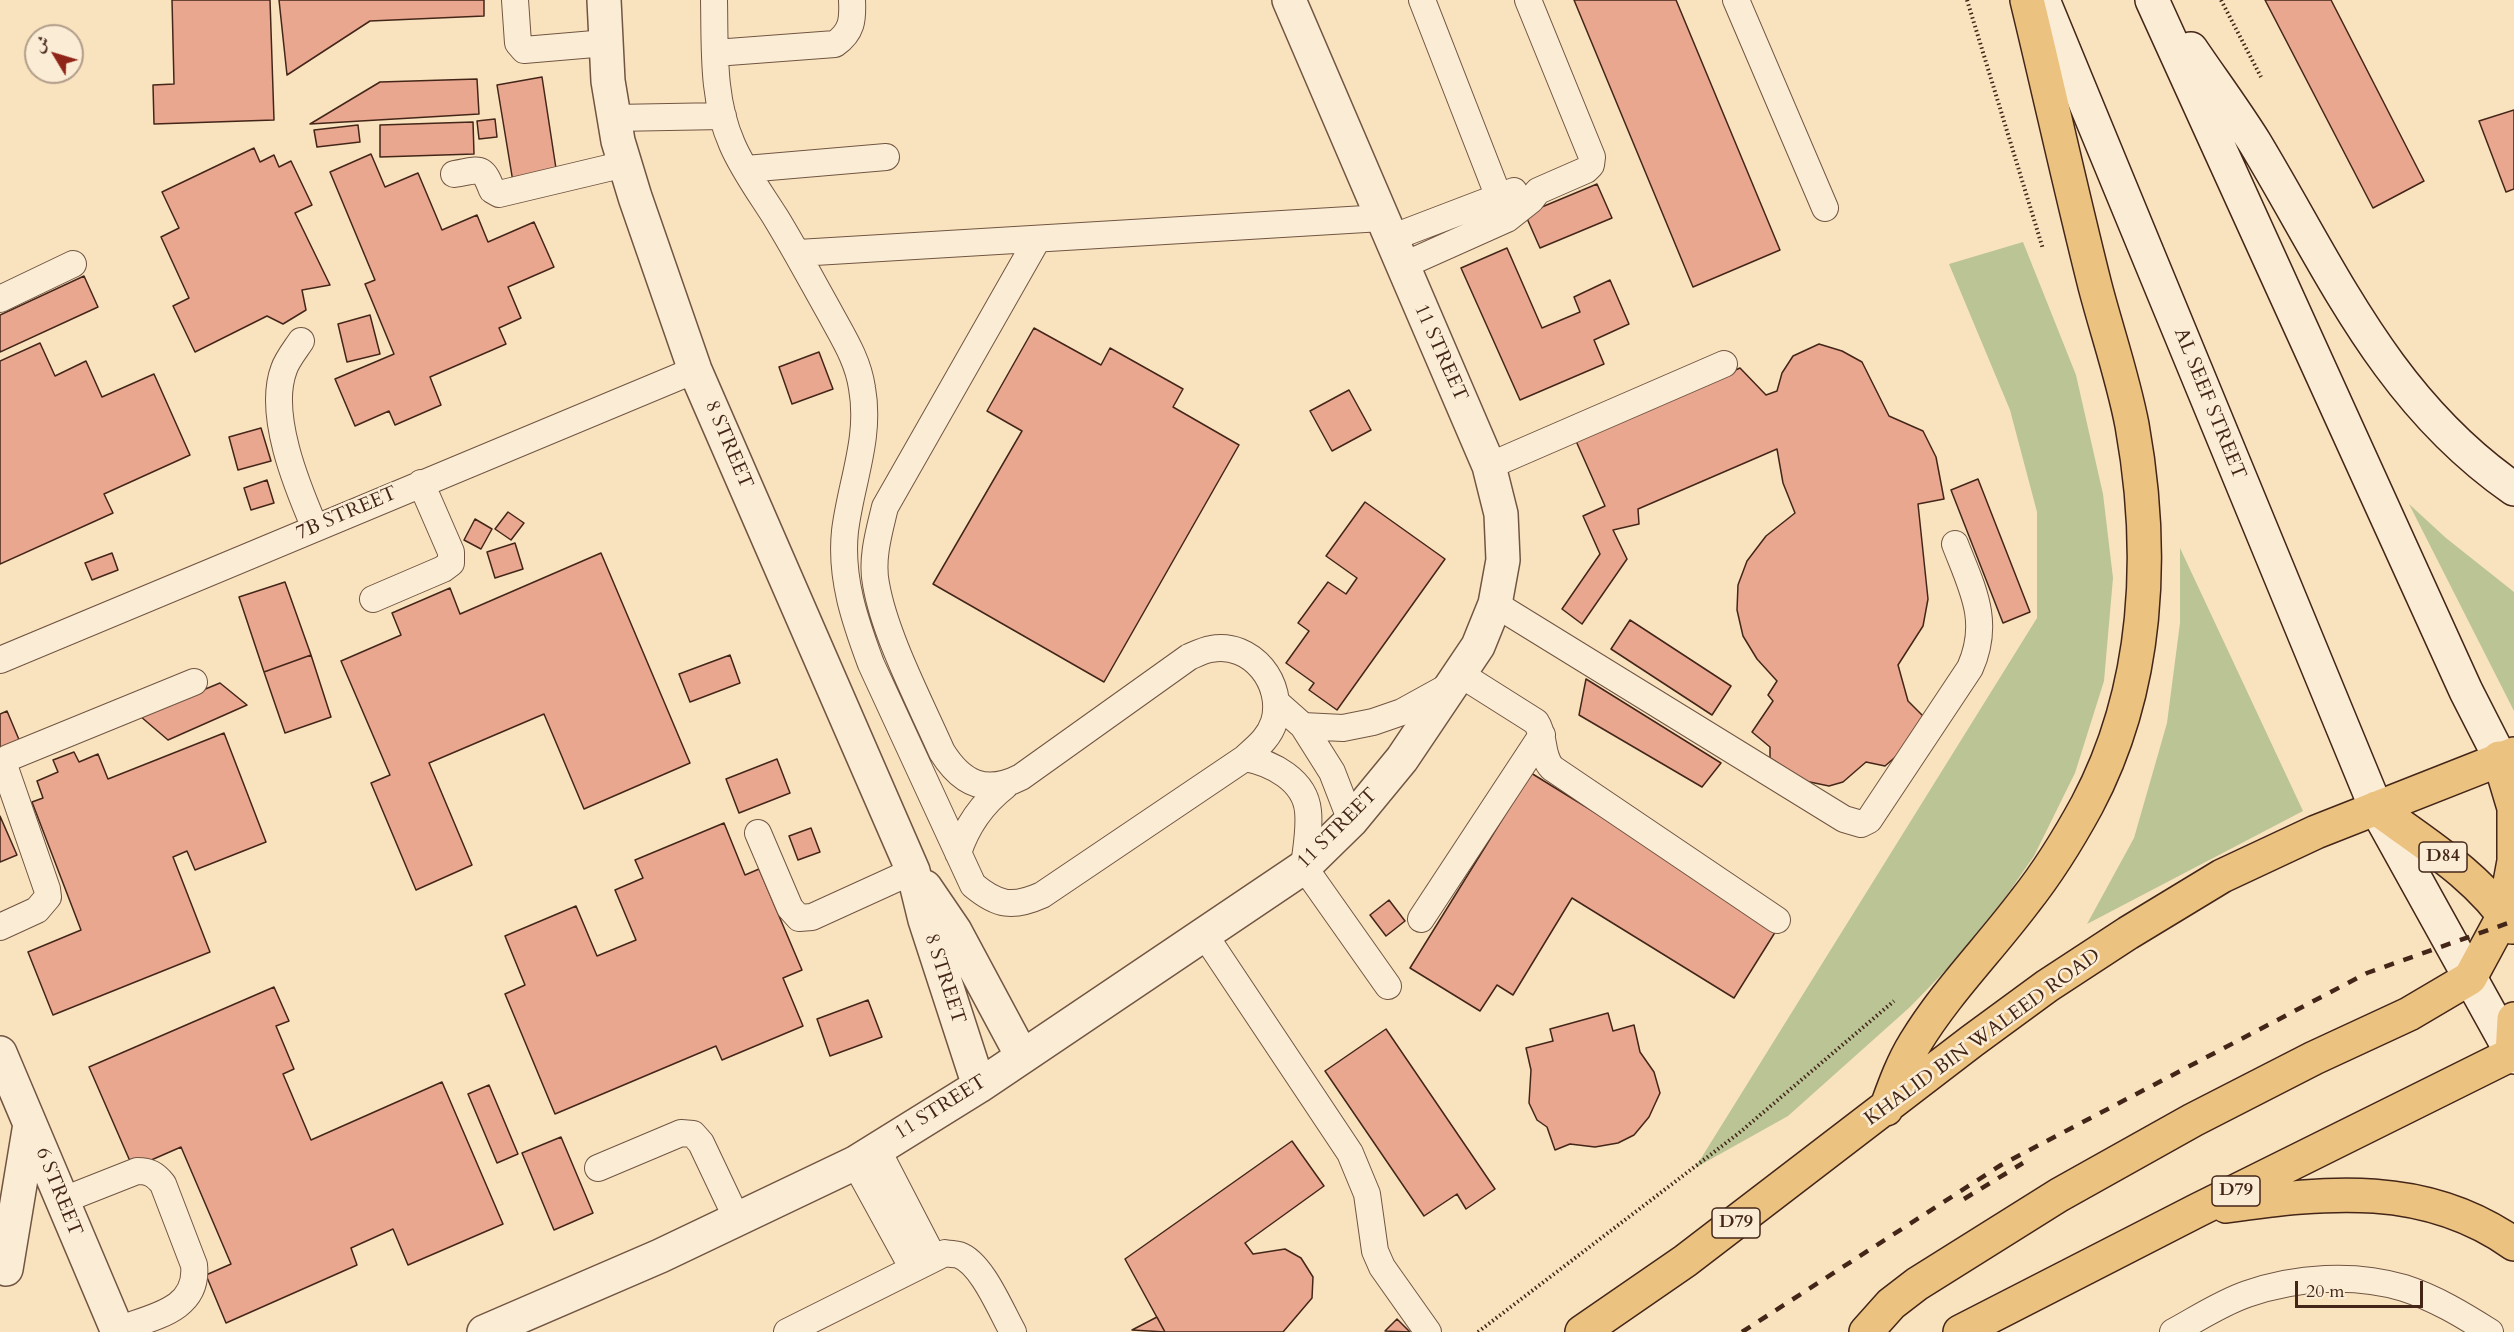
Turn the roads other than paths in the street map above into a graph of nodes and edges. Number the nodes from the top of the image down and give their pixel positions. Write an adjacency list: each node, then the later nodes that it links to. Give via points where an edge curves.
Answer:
1 (515, 0): 13 (lane, via 519,43 524,50)
2 (604, 0): 13 (street, 8 STREET)
3 (714, 0): 14 (lane)
4 (852, 0): 14 (lane, via 852,26 846,37 835,44)
5 (1289, 0): 25 (street, 11 STREET)
6 (1422, 0): 22 (lane)
7 (1528, 0): 21 (lane, via 1592,157 1586,170)
8 (1736, 0): 23 (lane)
9 (2027, 0): 66 (main road, via 2131,422 2146,544 2142,620 2132,685 2087,804 2027,899 1933,1015 1913,1047)
10 (2043, 0): 48 (street, AL SEEF STREET / D84)
11 (2152, 0): 46 (street, via 2466,691)
12 (2159, 0): 34 (street, via 2254,142 2364,332 2404,388 2440,428)
13 (606, 43): 16 (street, 8 STREET)
14 (715, 53): 15 (lane)
15 (723, 116): 16 (lane); 19 (lane)
16 (614, 118): 18 (street, 8 STREET)
17 (886, 157): 19 (lane)
18 (625, 164): 20 (lane, via 499,194 492,190 489,177 483,172); 31 (street, 8 STREET)
19 (746, 169): 26 (lane)
20 (453, 174)
21 (1538, 191): 22 (lane); 25 (lane, via 1507,219)
22 (1498, 195): 25 (lane)
23 (1825, 208)
24 (1037, 240): 25 (lane); 26 (lane); 47 (lane, via 885,507 876,544 875,583 885,619 942,752 952,768 967,779 985,786)
25 (1392, 241): 32 (street, 11 STREET)
26 (798, 254): 51 (lane, via 850,349 862,387 865,426 845,531 844,570 850,601 871,664)
27 (73, 264): 28 (lane)
28 (0, 298)
29 (300, 341): 35 (lane, via 283,370 280,411 290,462)
30 (1724, 364): 32 (lane)
31 (695, 370): 33 (lane, 7B STREET); 53 (street, 8 STREET)
32 (1490, 466): 38 (street, 11 STREET, via 1501,514 1503,560)
33 (421, 483): 35 (lane, 7B STREET); 37 (lane, via 451,552 451,562)
34 (2514, 489)
35 (315, 528): 39 (lane, 7B STREET)
36 (1954, 544): 38 (lane, via 1978,608 1978,650 1869,820 1861,824 1844,819)
37 (373, 599)
38 (1495, 604): 40 (street, 11 STREET, via 1478,646)
39 (0, 660)
40 (1457, 679): 43 (lane, via 1402,712 1373,722 1343,728); 44 (lane, via 1536,723); 49 (street, 11 STREET, via 1402,759)
41 (194, 682): 57 (lane, via 6,761 48,897 37,910)
42 (1277, 704): 43 (lane); 45 (lane, via 1274,724 1264,741); 47 (lane, via 1271,680 1257,661 1236,650 1212,648 1189,657)
43 (1303, 726): 49 (lane, via 1332,772)
44 (1542, 735): 54 (lane); 55 (lane, via 1545,757 1552,768)
45 (1245, 758): 51 (lane, via 1025,903 1006,904 988,897 973,885); 52 (lane, via 1276,767 1301,791 1308,808)
46 (2509, 766): 48 (main road, KHALID BIN WALEED ROAD / D79); 56 (main road, via 2514,861)
47 (1005, 786): 51 (lane, via 980,809)
48 (2376, 808): 56 (main road, D84, via 2456,867); 59 (street, D84); 66 (main road, KHALID BIN WALEED ROAD / D79, via 2222,876 2128,933 2047,986)
49 (1351, 821): 52 (street, 11 STREET)
50 (758, 832): 53 (lane, via 790,908 799,918 812,917)
51 (958, 853)
52 (1304, 867): 58 (street, 11 STREET); 60 (lane)
53 (913, 871): 64 (street, 8 STREET, via 942,910); 65 (street, 8 STREET)
54 (1421, 919)
55 (1777, 920)
56 (2509, 922): 59 (main road)
57 (0, 927)
58 (1204, 934): 64 (street, 11 STREET); 80 (lane, via 1350,1154 1367,1194 1375,1251 1382,1267)
59 (2470, 978): 63 (street, D84); 82 (main road, via 2409,1014 2193,1120 2059,1195 1917,1284 1891,1304)
60 (1388, 986)
61 (2514, 1019): 63 (main road)
62 (0, 1053): 67 (street, 6 STREET)
63 (2513, 1054): 71 (main road, D79)
64 (1022, 1056): 65 (street, 11 STREET)
65 (979, 1086): 68 (street, 11 STREET)
66 (1886, 1109): 81 (main road, KHALID BIN WALEED ROAD / D79, via 1685,1261)
67 (30, 1124): 70 (street, 6 STREET); 75 (street)
68 (866, 1156): 72 (street, 11 STREET); 74 (lane)
69 (598, 1168): 72 (lane, via 681,1133 693,1134)
70 (61, 1201): 76 (street, 6 STREET); 76 (lane, via 137,1171 148,1171 163,1184 194,1265 192,1291 171,1309)
71 (2198, 1210): 73 (main road, via 2351,1193 2409,1199 2461,1216); 83 (main road, D79)
72 (737, 1219): 77 (street, 11 STREET)
73 (2514, 1244)
74 (922, 1262): 78 (lane); 79 (lane, via 945,1253 960,1255 973,1263)
75 (6, 1269)
76 (117, 1331)
77 (484, 1332)
78 (787, 1332)
79 (1013, 1332)
80 (1428, 1332)
81 (1582, 1332)
82 (1866, 1332)
83 (1960, 1332)
84 (2174, 1332): 85 (lane, via 2246,1294 2297,1281 2351,1278 2404,1288 2453,1309)
85 (2490, 1332)

